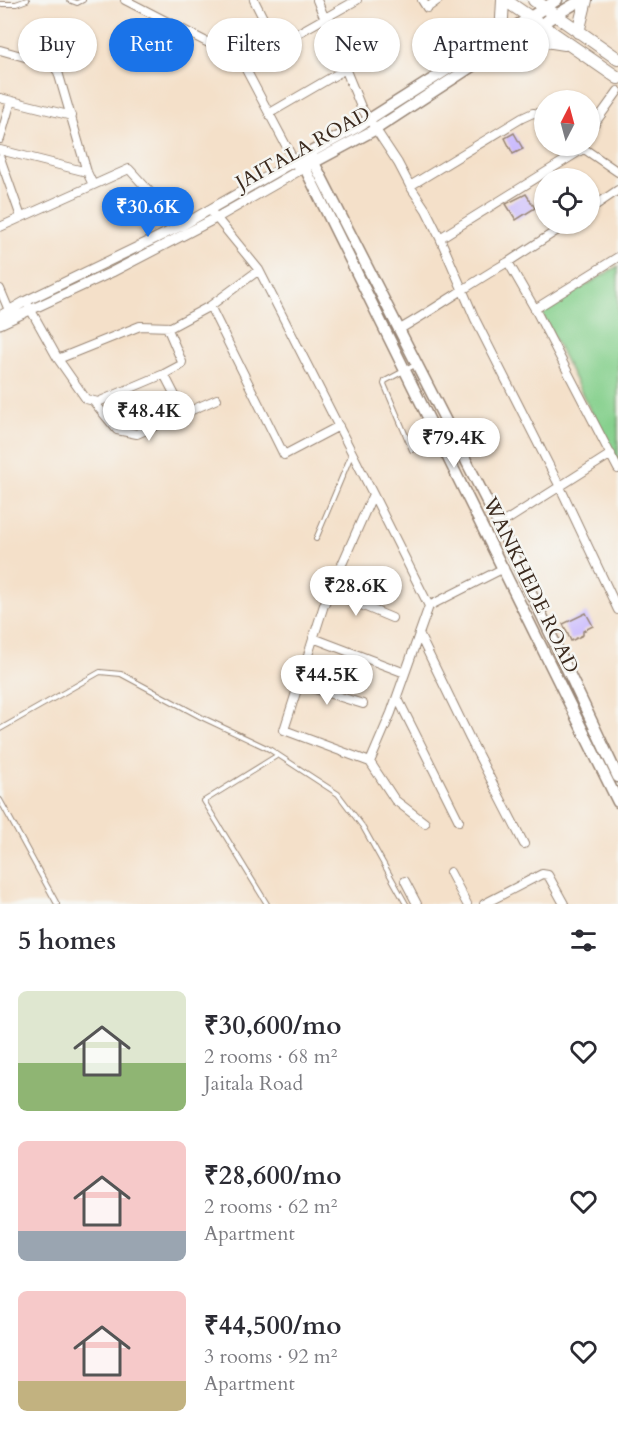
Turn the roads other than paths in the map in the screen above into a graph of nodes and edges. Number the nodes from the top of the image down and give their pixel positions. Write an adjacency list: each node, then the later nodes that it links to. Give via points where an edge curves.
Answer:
1 (27, 0): 14 (lane)
2 (69, 0): 3 (lane)
3 (83, 0)
4 (125, 0): 24 (street)
5 (254, 0): 18 (street)
6 (317, 0): 19 (street)
7 (357, 0): 19 (street)
8 (422, 0): 9 (street, via 427,8)
9 (438, 0)
10 (504, 0): 17 (main road); 20 (main road)
11 (557, 0): 15 (main road, JAITALA ROAD)
12 (581, 0): 16 (main road, JAITALA ROAD)
13 (586, 0): 23 (main road)
14 (0, 4)
15 (539, 4): 16 (main road); 17 (main road, JAITALA ROAD)
16 (555, 16): 21 (main road, JAITALA ROAD); 23 (main road)
17 (530, 17)
18 (263, 18)
19 (325, 18)
20 (502, 18)
21 (549, 20)
22 (549, 31): 26 (main road)
23 (579, 32): 28 (main road)
24 (206, 42)
25 (549, 42): 26 (main road)
26 (569, 45): 34 (main road)
27 (0, 50): 40 (street, via 53,65)
28 (618, 60)
29 (247, 72): 38 (street)
30 (341, 72): 38 (street)
31 (345, 72): 42 (street)
32 (444, 72): 42 (main road, JAITALA ROAD)
33 (463, 72): 43 (main road, JAITALA ROAD)
34 (618, 78)
35 (618, 91): 41 (street)
36 (0, 98): 37 (street)
37 (11, 101): 40 (street); 44 (street)
38 (270, 113): 49 (street)
39 (534, 113): 53 (street)
40 (72, 116): 50 (street)
41 (600, 116)
42 (369, 119): 43 (street); 49 (main road, JAITALA ROAD)
43 (376, 129): 49 (main road, JAITALA ROAD); 53 (street)
44 (0, 139)
45 (0, 150): 50 (street)
46 (567, 156): 61 (street)
47 (594, 156): 51 (street)
48 (0, 158): 57 (street)
49 (304, 162): 56 (street, JAITALA ROAD); 73 (main road, WANKHEDE ROAD); 76 (main road, WANKHEDE ROAD)
50 (87, 172): 52 (street)
51 (618, 172)
52 (93, 184): 57 (street); 58 (street, via 129,169)
53 (410, 186): 61 (street)
54 (618, 190): 55 (street)
55 (600, 202)
56 (213, 214): 58 (street, JAITALA ROAD); 64 (street); 67 (street, JAITALA ROAD, via 112,272)
57 (21, 218): 59 (street)
58 (181, 226): 67 (street, JAITALA ROAD)
59 (0, 227)
60 (551, 234): 63 (street)
61 (440, 238): 66 (street)
62 (618, 257): 69 (street)
63 (507, 262): 66 (street); 69 (street)
64 (259, 270): 68 (street); 81 (street)
65 (0, 289): 70 (street)
66 (462, 289): 73 (street); 86 (street)
67 (28, 305): 70 (street, JAITALA ROAD); 74 (street)
68 (210, 306): 72 (street); 81 (street, via 284,455)
69 (535, 309): 84 (street)
70 (7, 315): 71 (street, JAITALA ROAD)
71 (0, 324)
72 (167, 327): 74 (street, via 140,326); 77 (street, via 182,362)
73 (400, 329): 75 (main road, WANKHEDE ROAD)
74 (58, 359): 79 (street, via 86,399)
75 (416, 364): 76 (lane); 88 (main road, WANKHEDE ROAD)
76 (405, 370): 82 (lane, via 384,384); 90 (main road, WANKHEDE ROAD)
77 (164, 374): 79 (street); 80 (street)
78 (217, 399): 80 (street)
79 (94, 402): 80 (street, via 112,426 131,434)
80 (184, 413)
81 (339, 426): 83 (street)
82 (412, 450)
83 (352, 453): 87 (street); 89 (lane)
84 (611, 454): 85 (street); 86 (street)
85 (618, 469)
86 (560, 487): 88 (street); 93 (street)
87 (373, 494): 91 (street); 92 (street)
88 (499, 525): 104 (main road, WANKHEDE ROAD)
89 (316, 539)
90 (504, 568): 92 (street); 106 (main road, WANKHEDE ROAD)
91 (330, 592): 94 (street); 96 (street)
92 (429, 606): 95 (street)
93 (618, 610)
94 (392, 618)
95 (419, 634): 97 (street); 109 (street)
96 (313, 638): 97 (street); 98 (street)
97 (405, 673): 99 (street)
98 (299, 684): 100 (street); 103 (street, via 284,730)
99 (397, 697): 103 (street); 107 (street)
100 (363, 704)
101 (0, 729): 102 (lane, via 100,672 111,672)
102 (278, 755): 113 (lane, via 204,801); 114 (lane, via 338,794 363,827)
103 (370, 762): 108 (street, via 395,800)
104 (618, 777)
105 (0, 800): 112 (lane)
106 (618, 802)
107 (459, 821)
108 (426, 823)
109 (524, 844)
110 (450, 872): 116 (street)
111 (405, 881): 115 (street)
112 (57, 904)
113 (267, 904)
114 (406, 904)
115 (417, 904)
116 (467, 904)
117 (484, 904): 118 (street, via 543,874 548,875)
118 (564, 904)

